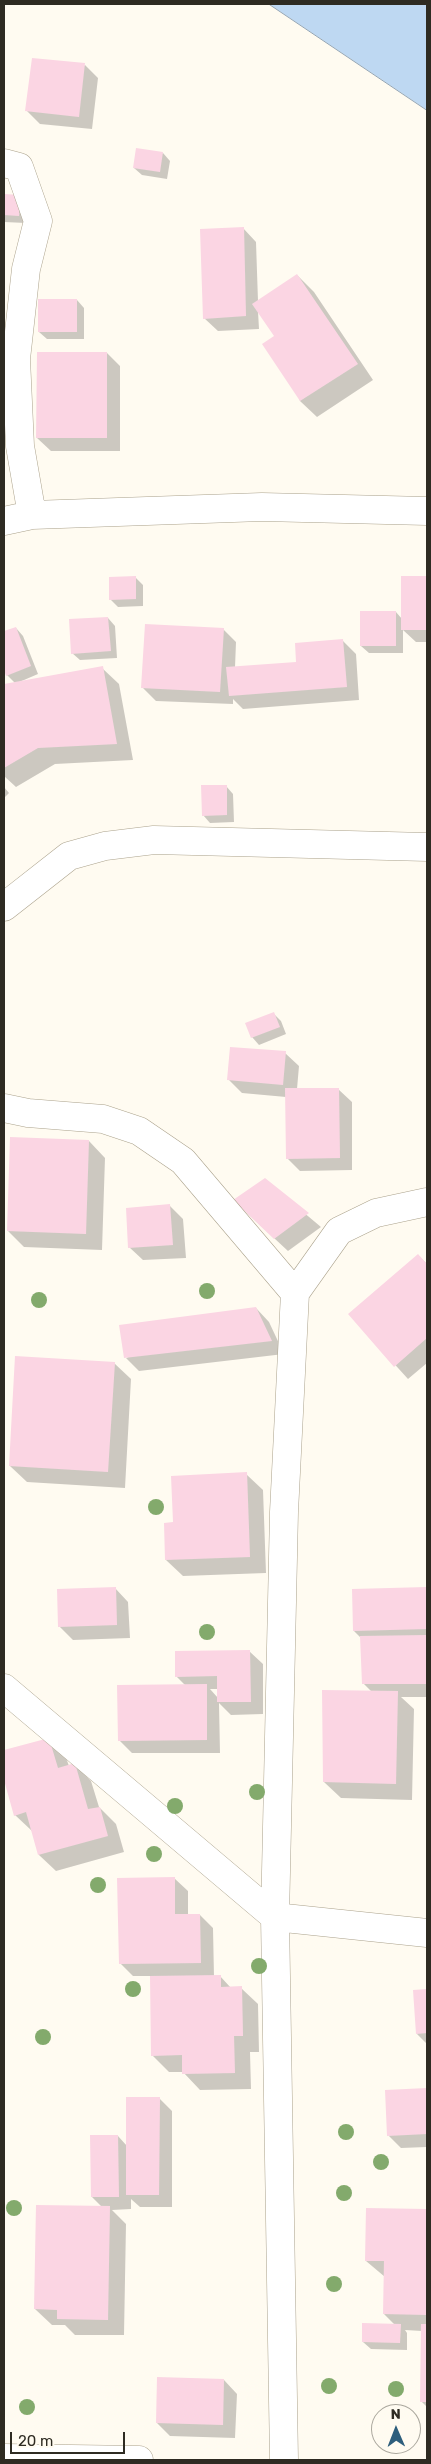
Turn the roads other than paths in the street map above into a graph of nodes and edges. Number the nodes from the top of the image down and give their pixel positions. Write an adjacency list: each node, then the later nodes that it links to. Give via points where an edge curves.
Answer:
1 (4, 163): 3 (street, via 19,168 38,221 26,269 16,359 20,446)
2 (427, 511): 3 (street, via 262,508)
3 (32, 515): 4 (street)
4 (4, 521)
5 (427, 847): 6 (street, via 154,840 105,846 69,856)
6 (4, 908)
7 (4, 1108): 9 (street, via 103,1119 140,1131 183,1161)
8 (427, 1202): 9 (street, via 376,1213 339,1231)
9 (295, 1293): 11 (street, via 284,1512)
10 (4, 1688): 11 (street)
11 (275, 1917): 12 (street); 15 (street)
12 (427, 1933)
13 (4, 2458): 14 (street)
14 (139, 2460)
15 (284, 2460)

